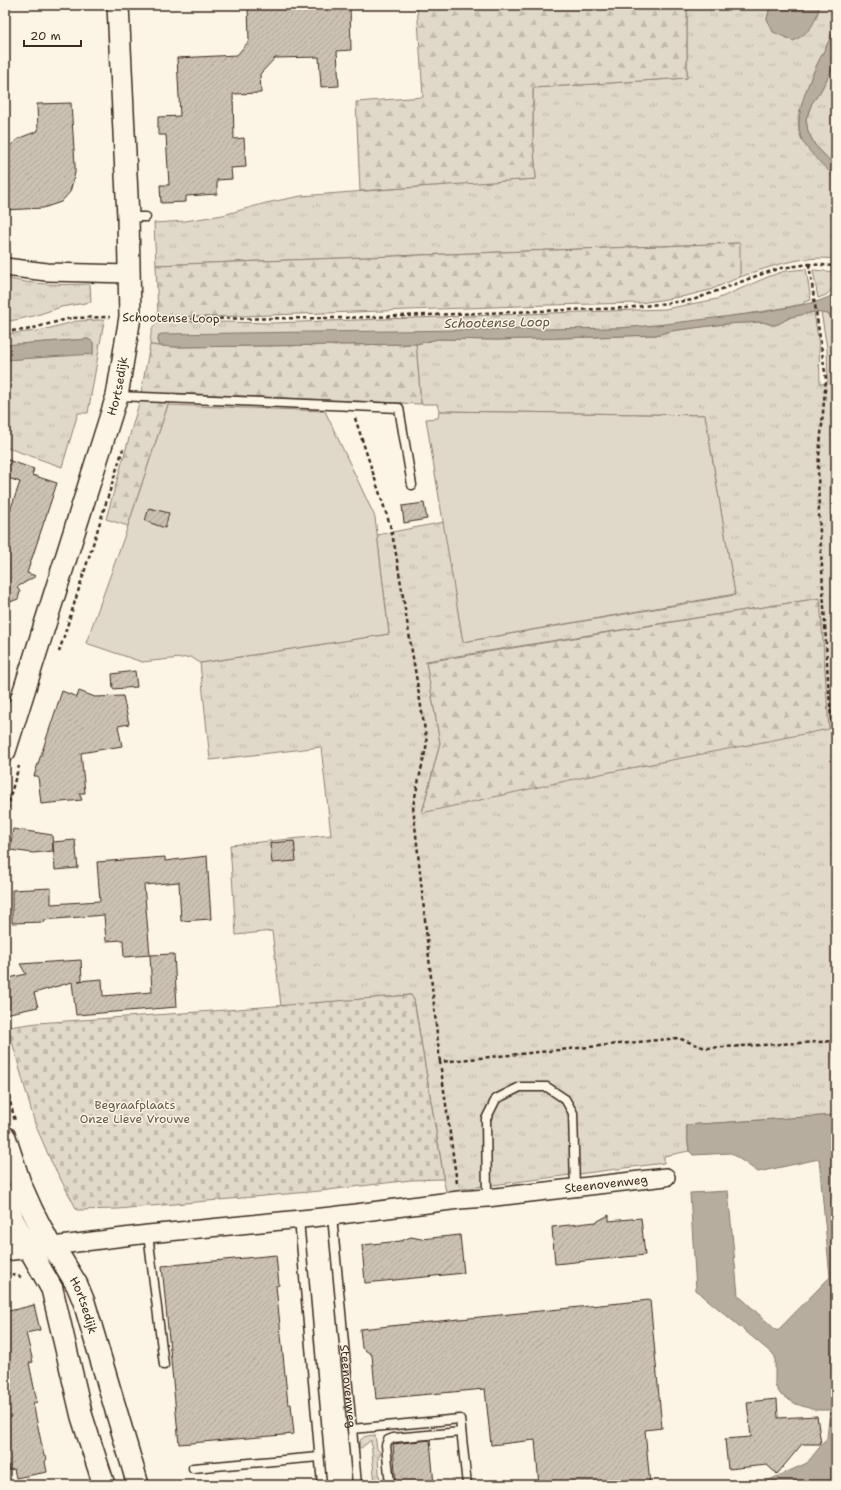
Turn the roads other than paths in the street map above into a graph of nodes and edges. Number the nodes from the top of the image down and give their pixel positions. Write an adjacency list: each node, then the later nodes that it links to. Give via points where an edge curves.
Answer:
1 (118, 5): 3 (street, Hortsedijk, via 137,217)
2 (5, 268): 3 (street)
3 (130, 274): 4 (street, Hortsedijk, via 130,317)
4 (117, 396): 5 (lane, via 399,408); 6 (street, Hortsedijk)
5 (412, 485)
6 (5, 751)
7 (5, 1137): 16 (street, Hortsedijk, via 20,1183)
8 (666, 1176): 9 (street, Steenovenweg)
9 (575, 1188): 11 (street, Steenovenweg); 11 (lane, via 573,1113 565,1099 548,1087 520,1087 496,1099 486,1119)
10 (5, 1194): 15 (street, Hortsedijk)
11 (487, 1198): 12 (street, Steenovenweg)
12 (332, 1216): 13 (street, Steenovenweg); 19 (lane, Steenovenweg)
13 (299, 1219): 14 (street, Steenovenweg); 21 (lane)
14 (148, 1234): 16 (street, Steenovenweg); 18 (lane)
15 (19, 1240): 16 (street, Steenovenweg); 17 (street, Steenovenweg); 23 (street, Hortsedijk, via 52,1289 82,1417)
16 (51, 1247): 24 (street, Hortsedijk, via 66,1266 84,1302)
17 (5, 1252)
18 (164, 1365)
19 (352, 1430): 20 (lane, Steenovenweg, via 460,1419); 26 (lane)
20 (461, 1432): 27 (lane, via 388,1440 386,1445); 28 (lane, Steenovenweg)
21 (319, 1457): 22 (lane); 25 (lane)
22 (193, 1468)
23 (104, 1485)
24 (138, 1485)
25 (322, 1485)
26 (357, 1485)
27 (390, 1485)
28 (467, 1485)

